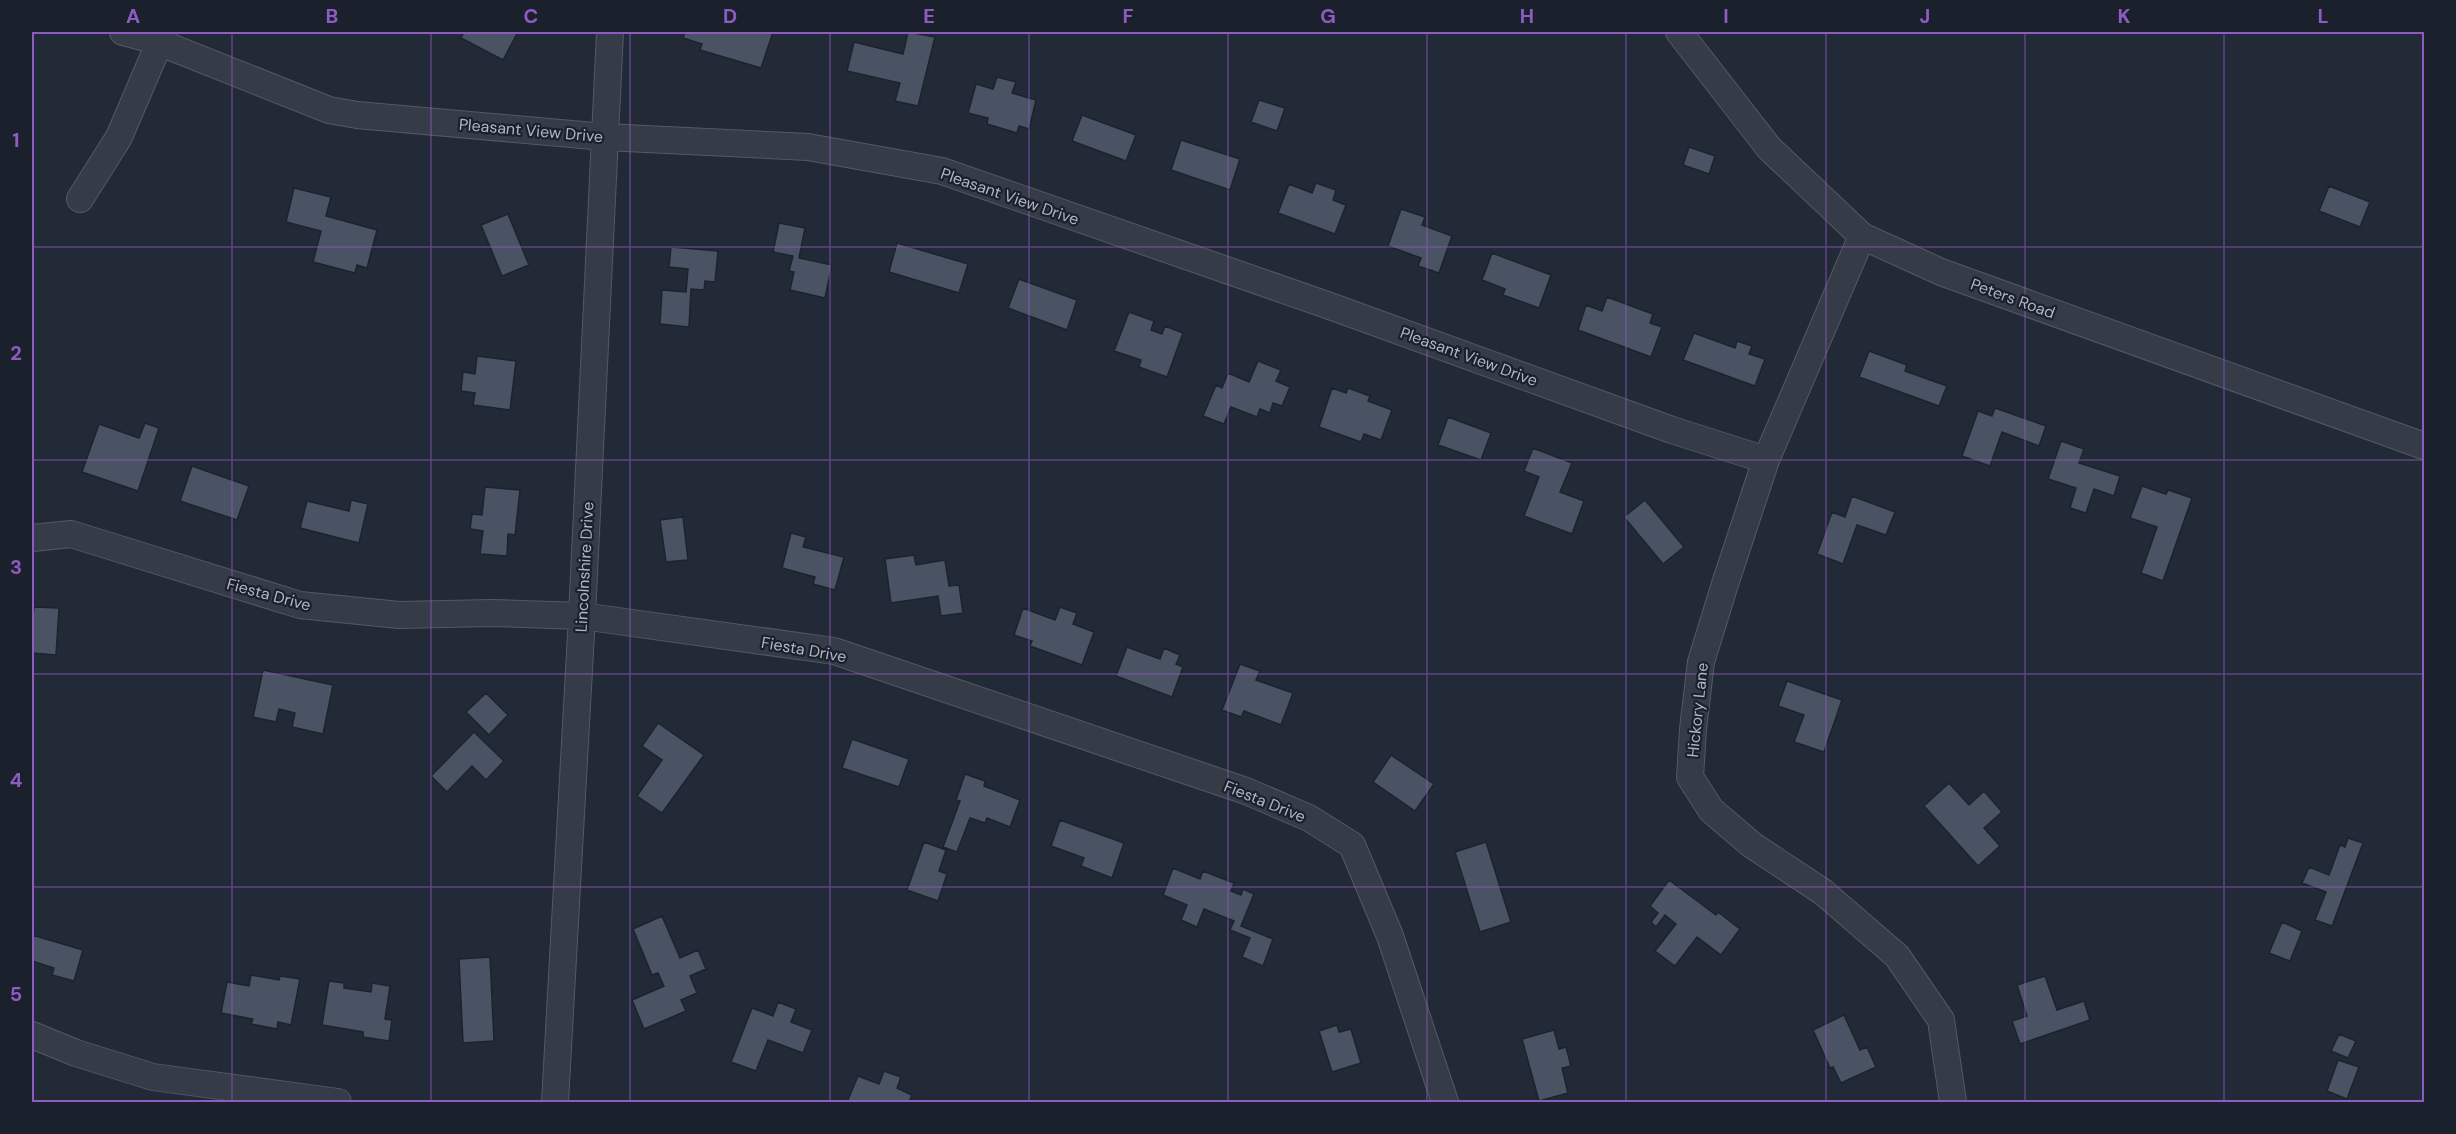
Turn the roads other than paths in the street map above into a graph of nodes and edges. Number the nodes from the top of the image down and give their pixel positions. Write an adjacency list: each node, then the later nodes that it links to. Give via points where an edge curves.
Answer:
1 (123, 32): 4 (street, Pleasant View Drive)
2 (610, 32): 5 (street, Lincolnshire Drive)
3 (1680, 32): 7 (street, Peters Road, via 1769,148)
4 (162, 37): 5 (street, Pleasant View Drive, via 339,112); 6 (street, via 119,137)
5 (605, 137): 9 (street, Pleasant View Drive, via 808,147 942,171 1671,430); 11 (street, Lincolnshire Drive)
6 (80, 199)
7 (1862, 236): 8 (street, Peters Road, via 1941,272); 9 (street, Hickory Lane)
8 (2424, 446)
9 (1767, 460): 16 (street, Hickory Lane, via 1701,662 1690,777 1712,810 1752,845 1823,892 1897,956 1941,1020)
10 (32, 538): 11 (street, Fiesta Drive, via 71,534 300,605 399,615)
11 (582, 616): 14 (street, Lincolnshire Drive); 15 (street, Fiesta Drive, via 834,651 1246,791 1309,818 1352,845 1390,936)
12 (32, 1035): 13 (street, via 153,1077)
13 (338, 1102)
14 (555, 1102)
15 (1445, 1102)
16 (1953, 1102)

